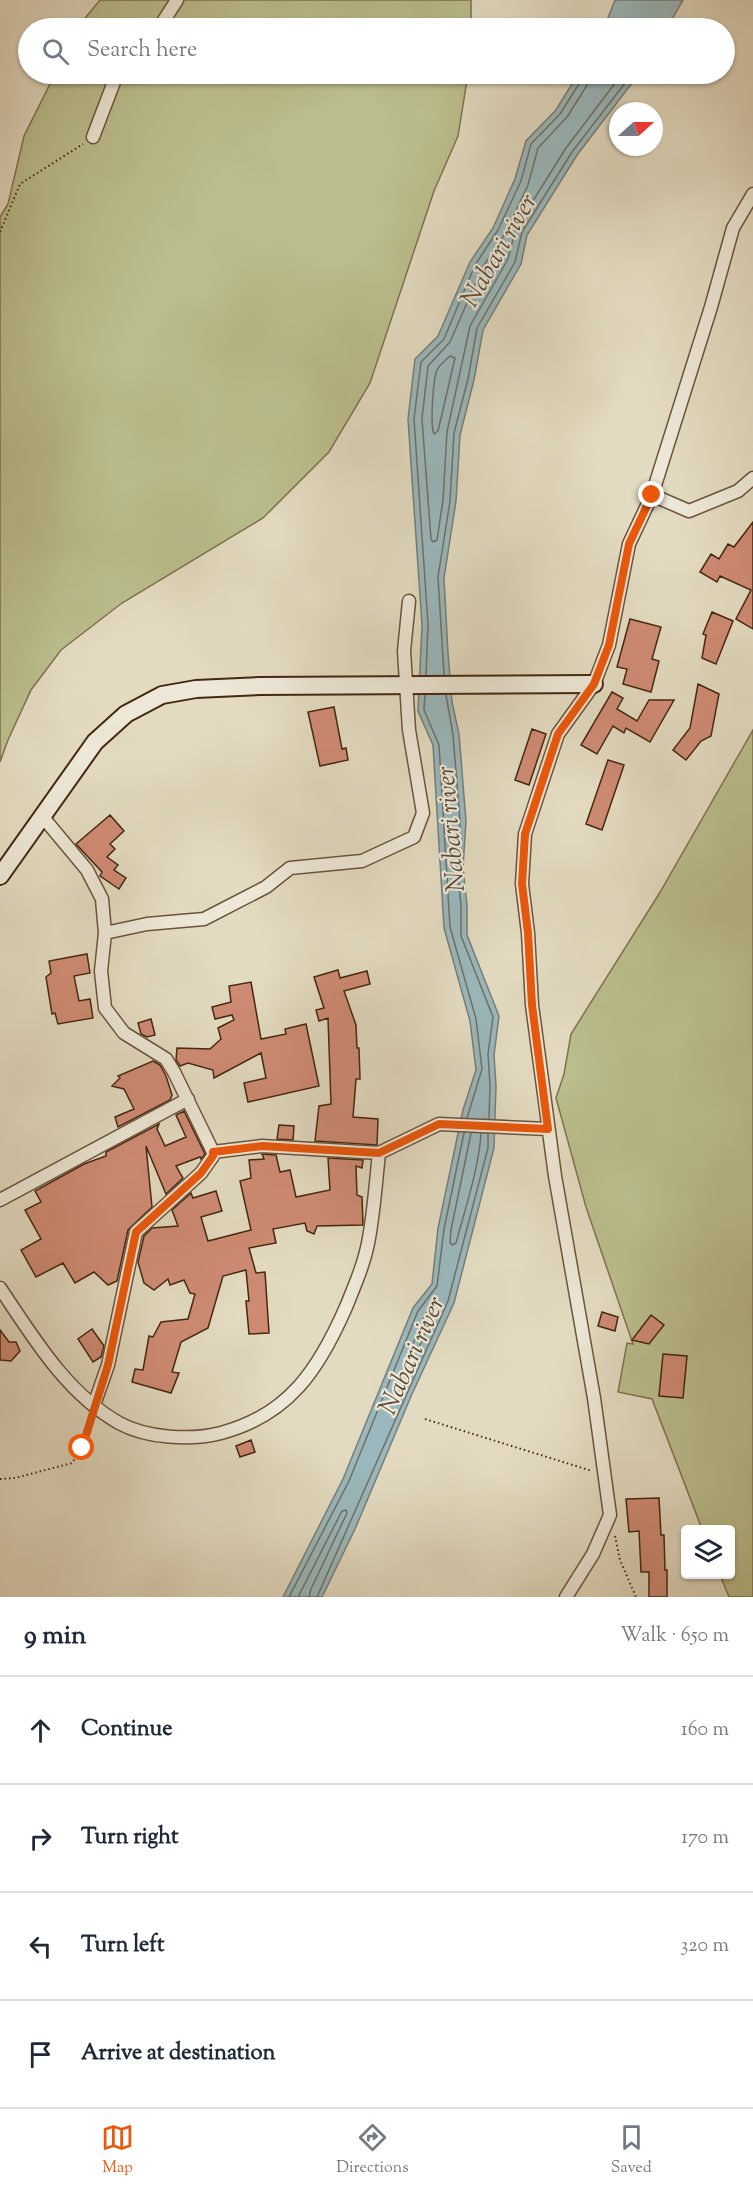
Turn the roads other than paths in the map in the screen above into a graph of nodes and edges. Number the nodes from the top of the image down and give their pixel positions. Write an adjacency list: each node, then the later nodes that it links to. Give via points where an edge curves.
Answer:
1 (177, 0): 2 (street)
2 (165, 18)
3 (113, 84): 4 (street)
4 (93, 137)
5 (753, 194): 7 (street, via 733,228)
6 (753, 478): 7 (street, via 738,491 689,511)
7 (652, 495): 9 (street, via 629,544 609,645)
8 (409, 601): 10 (street, via 404,651)
9 (594, 684): 10 (street); 15 (street, via 558,734 525,834 522,884)
10 (407, 686): 11 (street, via 196,688 162,694 126,714 95,742); 13 (street, via 409,730 423,813 414,837 362,861 290,868 266,887 204,919 147,924)
11 (42, 816): 12 (street); 13 (street, via 87,870 102,899)
12 (0, 876)
13 (105, 933): 14 (street, via 101,971 105,1008 124,1034 166,1059)
14 (188, 1099): 16 (street); 18 (street)
15 (548, 1129): 17 (street, via 439,1124); 21 (street, via 610,1515 593,1554)
16 (213, 1152): 17 (street, via 262,1146); 20 (street, via 201,1173 136,1232 108,1365)
17 (379, 1153): 20 (street, via 369,1240 356,1284 327,1351 282,1403 244,1427 202,1438 160,1436 120,1424)
18 (0, 1200)
19 (0, 1288): 20 (street, via 51,1362)
20 (94, 1405)
21 (566, 1597)

